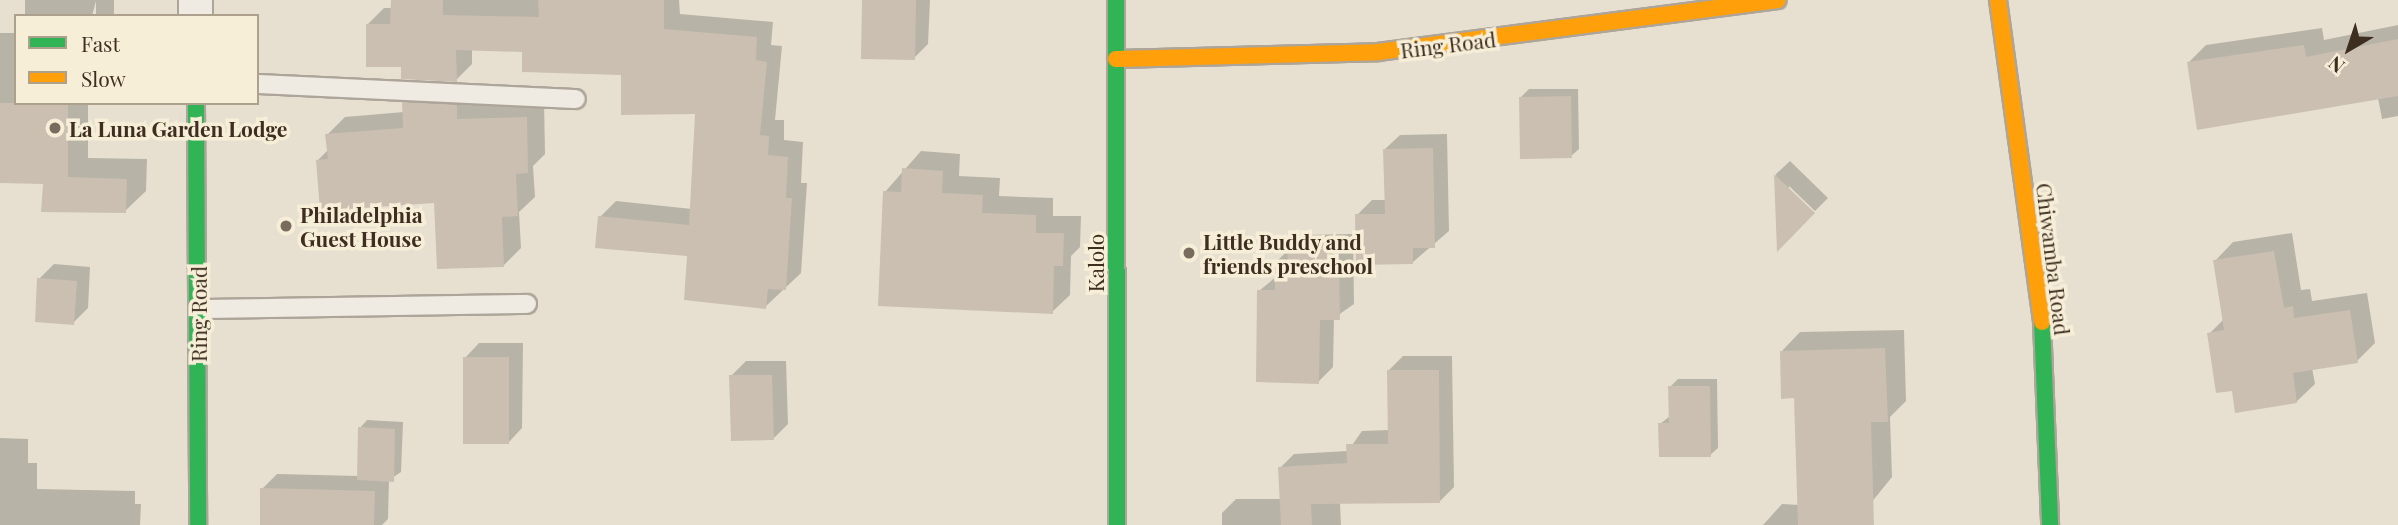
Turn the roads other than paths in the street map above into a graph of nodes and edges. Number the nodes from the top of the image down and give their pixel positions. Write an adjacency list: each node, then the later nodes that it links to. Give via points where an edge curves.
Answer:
1 (1116, 0): 4 (street, Kalolo)
2 (1778, 0): 4 (street, Ring Road, via 1378,52)
3 (1998, 0): 12 (street, Chiwamba Road, via 2043,340)
4 (1116, 59): 11 (street, Kalolo)
5 (259, 84): 6 (lane)
6 (576, 99)
7 (196, 105): 9 (street, Ring Road)
8 (527, 304): 9 (lane)
9 (199, 309): 10 (street, Ring Road)
10 (198, 525)
11 (1117, 525)
12 (2050, 525)

